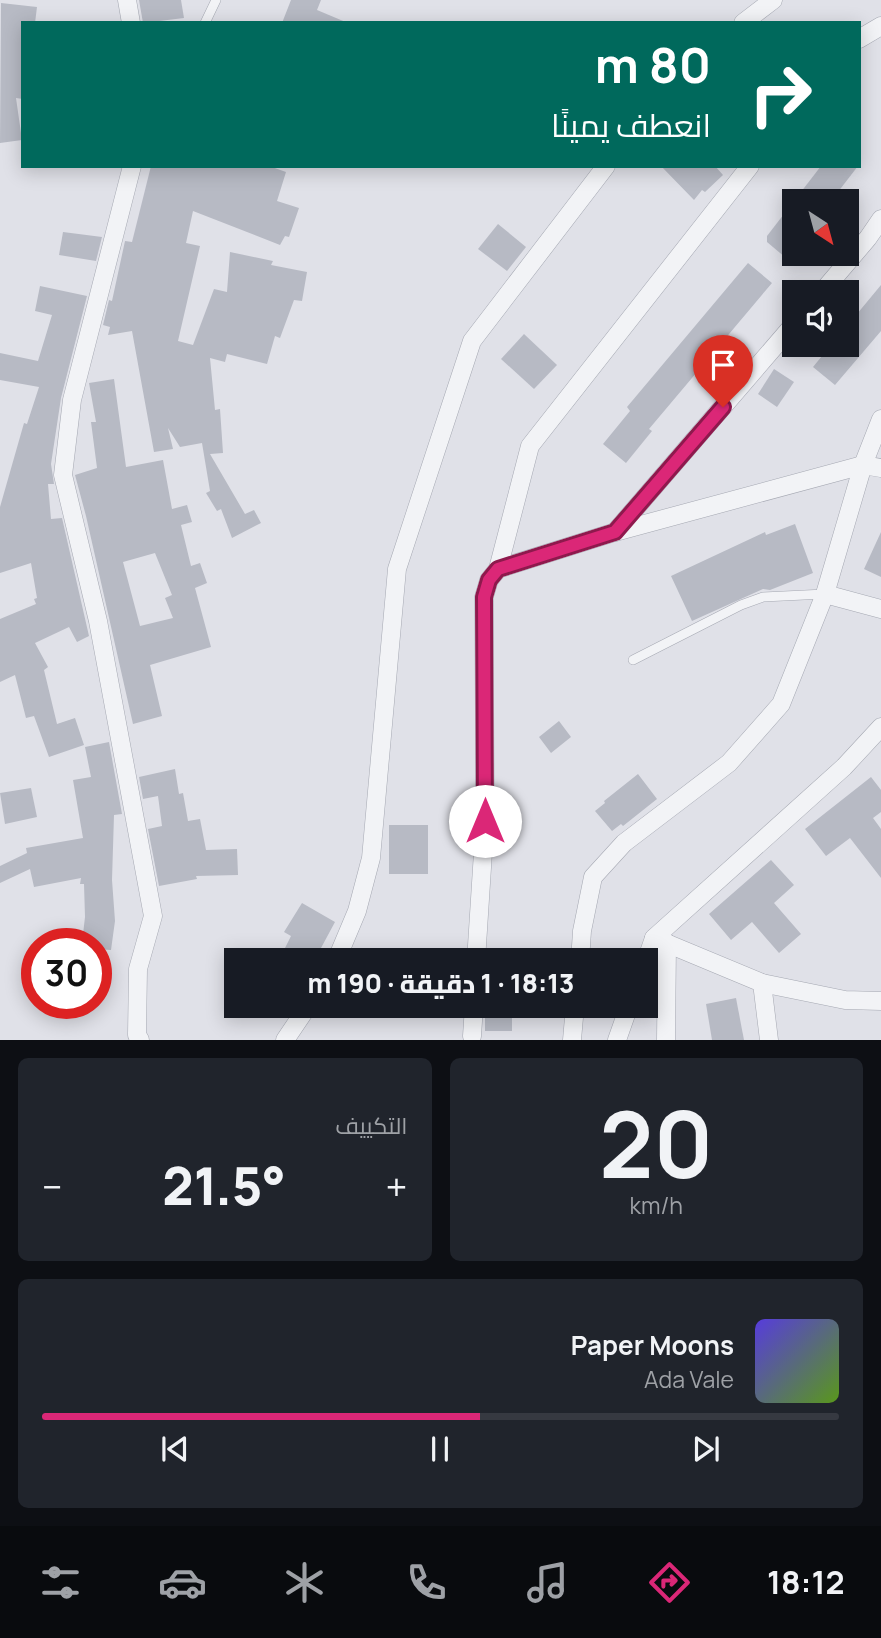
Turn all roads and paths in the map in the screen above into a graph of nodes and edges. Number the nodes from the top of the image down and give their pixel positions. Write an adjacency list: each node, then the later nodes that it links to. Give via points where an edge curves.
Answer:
1 (127, 0): 4 (street)
2 (216, 0): 5 (lane)
3 (773, 0): 6 (street)
4 (131, 21)
5 (206, 21)
6 (746, 21)
7 (881, 26): 8 (street)
8 (861, 38)
9 (131, 168): 36 (street, via 72,400 63,475 98,621 153,916 138,969 136,1023)
10 (604, 168): 25 (street, via 472,341 397,569 371,858)
11 (748, 168): 19 (street, via 530,446)
12 (881, 219): 13 (street)
13 (875, 243): 14 (street)
14 (835, 280)
15 (782, 338): 18 (street)
16 (881, 419): 17 (street)
17 (872, 466): 18 (street); 20 (street)
18 (615, 532): 19 (street)
19 (498, 569): 26 (street, via 484,597 485,821)
20 (825, 594): 21 (street); 22 (lane, via 763,597); 27 (street, via 780,704 729,763 624,844 593,877)
21 (881, 609)
22 (633, 660)
23 (881, 727): 24 (street)
24 (660, 941): 28 (street); 29 (street); 40 (street)
25 (341, 948)
26 (478, 948)
27 (581, 948)
28 (655, 948)
29 (762, 983): 30 (street, via 845,1000); 41 (street)
30 (881, 1001)
31 (300, 1018): 37 (street)
32 (473, 1018): 35 (street)
33 (574, 1018): 38 (street)
34 (625, 1018): 39 (street)
35 (472, 1036)
36 (140, 1040)
37 (285, 1040)
38 (572, 1040)
39 (617, 1040)
40 (666, 1040)
41 (769, 1040)

